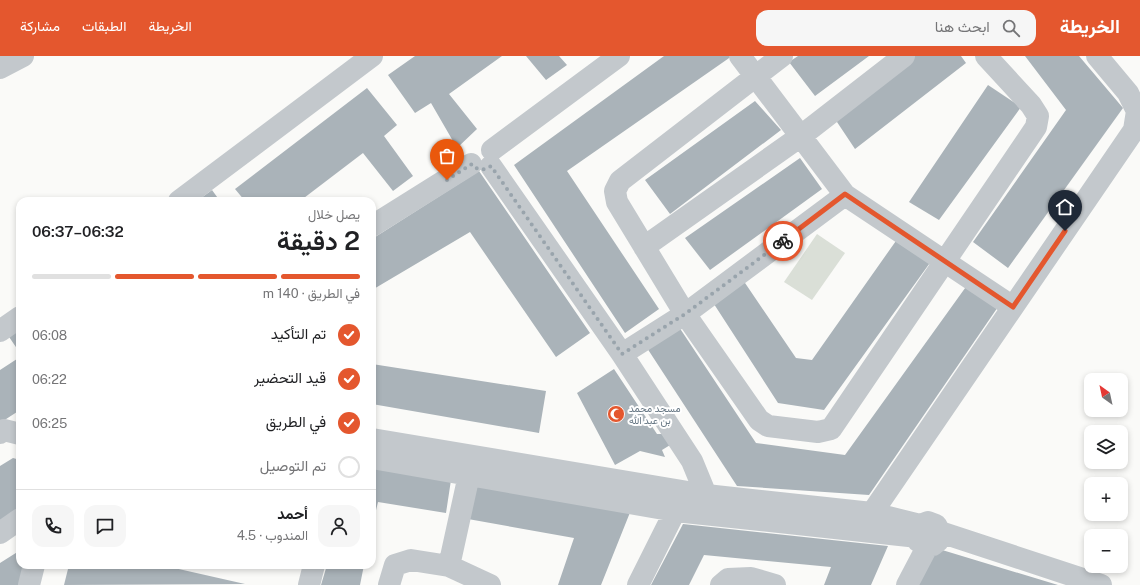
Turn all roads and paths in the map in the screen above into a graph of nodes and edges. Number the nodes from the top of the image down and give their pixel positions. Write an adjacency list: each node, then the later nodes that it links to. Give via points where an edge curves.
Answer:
1 (23, 56): 9 (street)
2 (372, 56): 14 (street)
3 (619, 56): 12 (street)
4 (740, 56): 10 (street)
5 (782, 56): 10 (street)
6 (904, 56): 11 (street)
7 (986, 56): 17 (street, via 1031,106 1038,116 1036,127)
8 (1097, 56): 18 (street, via 1128,93 1137,111 1134,130)
9 (0, 68)
10 (756, 76): 11 (street); 16 (street, via 620,181 615,191 617,202)
11 (801, 136): 13 (street); 16 (street)
12 (485, 160): 15 (street); 22 (street)
13 (845, 194): 17 (street); 19 (street)
14 (184, 197)
15 (376, 224)
16 (644, 247): 19 (street)
17 (946, 261): 18 (street); 19 (street, via 831,429 818,432 768,426 759,420)
18 (1013, 307): 32 (street)
19 (685, 314): 22 (street)
20 (16, 320): 21 (street)
21 (0, 331)
22 (622, 354): 27 (street)
23 (0, 433): 24 (street, via 4,430)
24 (16, 433)
25 (376, 440): 29 (street)
26 (376, 459): 28 (street)
27 (692, 461): 29 (street); 30 (street)
28 (469, 475): 31 (street); 36 (street)
29 (669, 488): 30 (street); 31 (street)
30 (706, 495): 31 (street); 32 (street)
31 (675, 510): 35 (street); 43 (street)
32 (872, 513): 35 (street)
33 (16, 522): 34 (street)
34 (0, 533)
35 (928, 536): 46 (street); 47 (street); 48 (street)
36 (449, 566): 41 (street, via 411,560 395,565); 42 (street)
37 (33, 569): 39 (street)
38 (313, 569): 40 (street)
39 (29, 585)
40 (309, 585)
41 (389, 585)
42 (490, 585)
43 (638, 585)
44 (721, 585): 45 (street, via 728,579 751,578)
45 (775, 585)
46 (907, 585)
47 (1069, 585)
48 (1101, 585)

